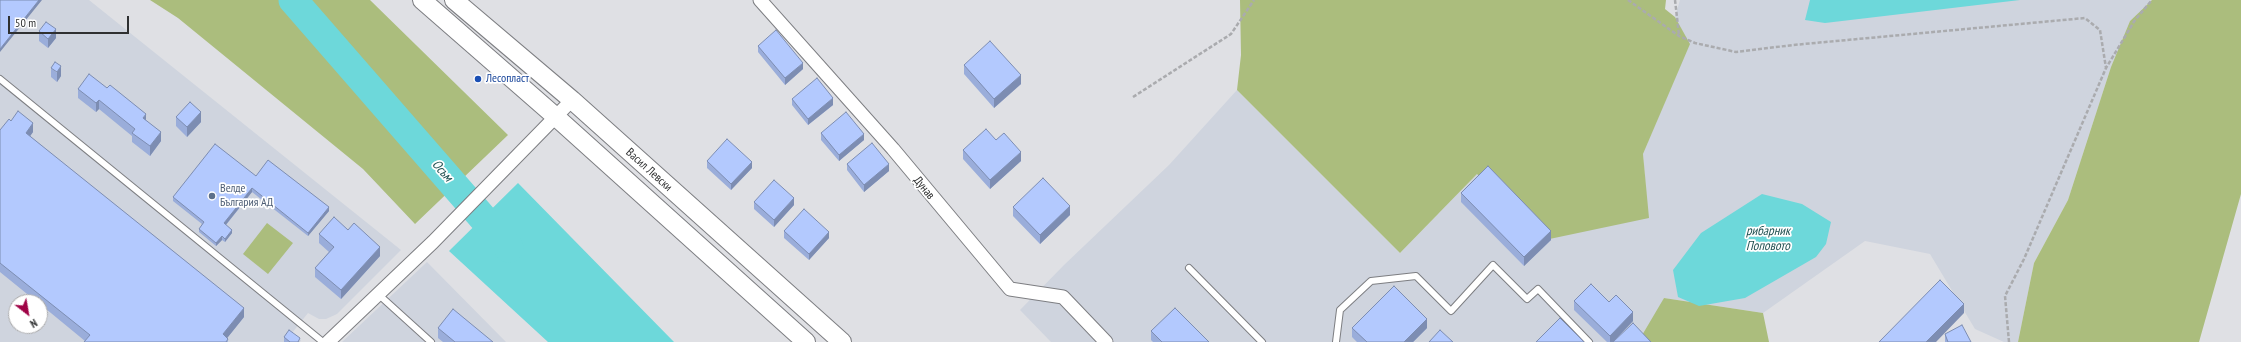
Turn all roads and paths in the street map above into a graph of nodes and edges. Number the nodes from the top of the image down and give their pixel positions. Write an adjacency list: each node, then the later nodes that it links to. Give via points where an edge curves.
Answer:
1 (422, 0): 13 (main road, Васил Левски)
2 (454, 0): 12 (main road, Васил Левски)
3 (760, 0): 21 (street, Дунав, via 893,149 1010,289 1063,297)
4 (1254, 0): 11 (path, via 1231,34)
5 (1628, 0): 8 (path)
6 (1675, 0): 8 (path)
7 (2152, 0): 9 (path, via 2135,20)
8 (1679, 36): 9 (path, via 1695,43 1736,52 2085,18 2100,30)
9 (2106, 68): 25 (path, via 2024,259 2005,296)
10 (0, 79): 16 (lane)
11 (1133, 97)
12 (572, 100): 13 (street); 20 (main road, Васил Левски)
13 (556, 117): 15 (street); 19 (main road, Васил Левски)
14 (1189, 268): 22 (lane)
15 (378, 294): 17 (street); 18 (lane)
16 (323, 342)
17 (328, 342)
18 (431, 342)
19 (806, 342)
20 (842, 342)
21 (1106, 342)
22 (1262, 342)
23 (1336, 342): 24 (lane, via 1340,310 1372,281 1416,276 1451,311 1493,265 1527,299 1538,289)
24 (1589, 342)
25 (2009, 342)

